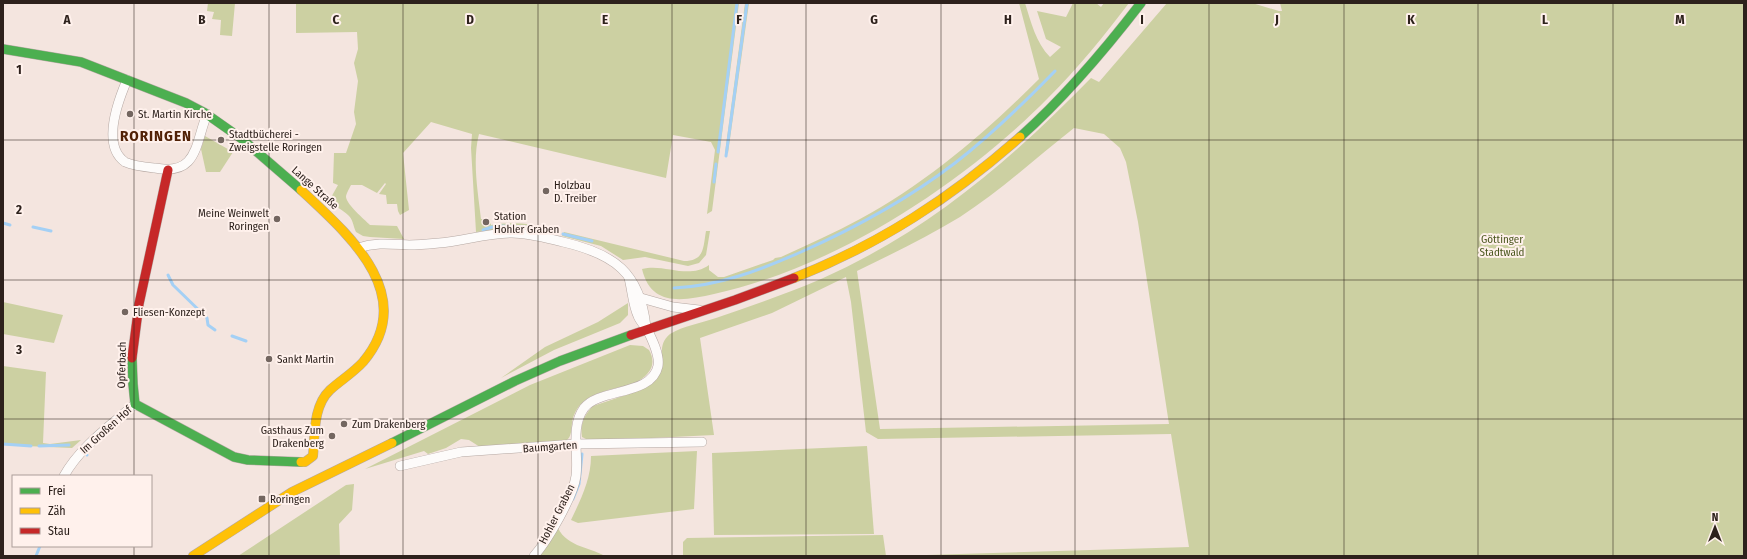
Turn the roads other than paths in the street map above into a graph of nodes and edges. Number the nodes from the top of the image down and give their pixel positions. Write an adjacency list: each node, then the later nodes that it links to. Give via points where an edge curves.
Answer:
1 (1141, 3): 9 (main road, via 1107,46 1060,98 1017,140 932,207 890,233 842,257 764,290)
2 (3, 49): 3 (main road, Lange Straße, via 80,62)
3 (127, 80): 4 (main road, Lange Straße); 5 (street, via 114,116 116,152 121,160 129,164)
4 (207, 114): 5 (street, via 190,160 181,167); 6 (main road, Lange Straße, via 239,136 275,167 332,219)
5 (168, 170): 11 (main road, Opferbach, via 145,270 134,334 131,373)
6 (358, 248): 7 (street, Hohler Graben, via 377,243 411,245 497,234 524,234 600,253); 11 (main road, Lange Straße, via 375,274 382,291 381,326 364,362 324,398 318,418 313,456 305,462 248,460 234,457)
7 (629, 278): 8 (street, Hohler Graben, via 637,287); 10 (street, Hohler Graben, via 638,316)
8 (641, 298): 9 (street, via 673,307); 10 (street, Hohler Graben)
9 (704, 310): 10 (main road)
10 (646, 328): 13 (street, Hohler Graben, via 658,360 655,372 644,383 588,404 578,419); 16 (main road, via 530,374 396,442 334,470 288,494)
11 (135, 404): 15 (street, Im Großen Hof, via 90,443)
12 (702, 442): 13 (street, Baumgarten)
13 (576, 444): 14 (street, Baumgarten, via 461,452); 17 (street, Hohler Graben, via 576,477 570,494)
14 (400, 466)
15 (65, 475)
16 (193, 556)
17 (534, 556)

